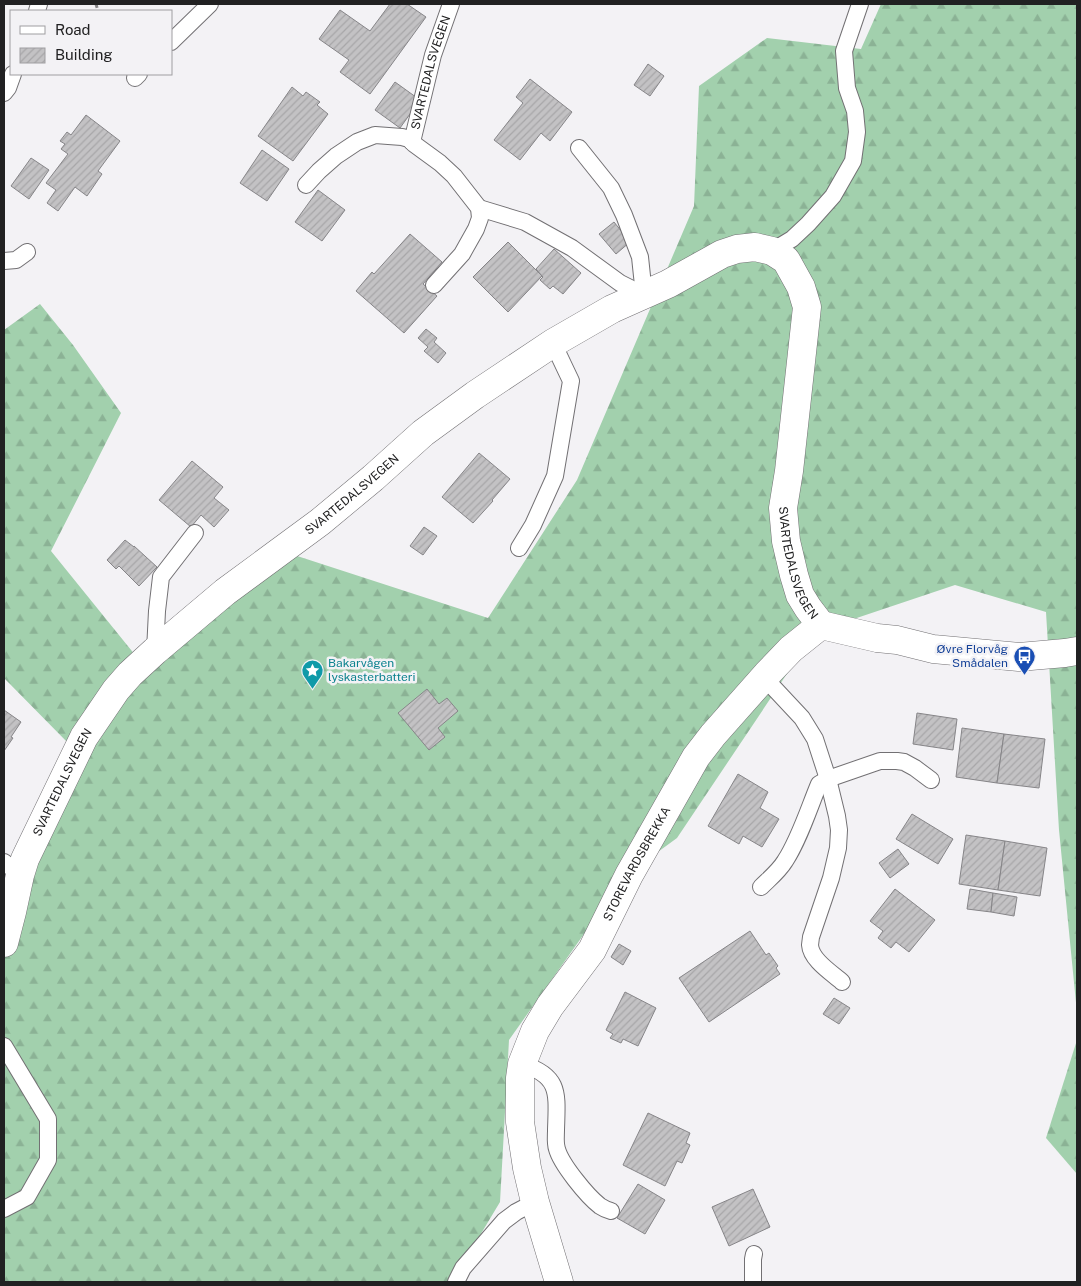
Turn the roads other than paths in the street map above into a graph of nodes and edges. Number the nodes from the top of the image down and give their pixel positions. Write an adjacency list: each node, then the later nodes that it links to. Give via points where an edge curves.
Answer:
1 (210, 4): 4 (lane)
2 (451, 4): 7 (lane, SVARTEDALSVEGEN, via 433,55)
3 (860, 4): 11 (lane, via 844,51 847,88 856,111 853,161 833,196 808,224)
4 (172, 41)
5 (13, 75): 6 (lane)
6 (4, 93)
7 (412, 142): 9 (lane, SVARTEDALSVEGEN, via 402,137 375,135 357,142 336,156); 10 (lane, SVARTEDALSVEGEN, via 454,176)
8 (579, 148): 15 (lane, via 611,188 624,215 640,257)
9 (306, 185)
10 (479, 208): 14 (lane, via 476,229 456,261); 15 (lane, via 526,222)
11 (772, 251): 15 (street, SVARTEDALSVEGEN, via 755,247 722,254); 19 (street, SVARTEDALSVEGEN, via 786,260 802,287 807,307 783,508 786,541 800,595)
12 (27, 252): 13 (lane, via 16,260)
13 (4, 261)
14 (434, 285)
15 (644, 295): 16 (street, SVARTEDALSVEGEN, via 612,309)
16 (553, 343): 18 (lane, via 571,381 555,476); 20 (street, SVARTEDALSVEGEN, via 423,433 320,522 224,592)
17 (196, 533): 20 (lane, via 161,576)
18 (519, 548)
19 (821, 625): 21 (street, SVARTEDALSVEGEN, via 933,649 1019,658); 22 (street, STOREVARDSBREKKA)
20 (155, 651): 25 (street, SVARTEDALSVEGEN, via 116,690 84,737 25,859)
21 (1077, 651)
22 (767, 674): 23 (lane, via 773,687 810,728); 30 (street, STOREVARDSBREKKA, via 696,757 592,950 535,1031)
23 (828, 780): 24 (lane, via 880,761 904,762); 26 (lane, via 819,784 786,860); 28 (lane, via 838,823 838,848 810,945 821,964)
24 (931, 780)
25 (12, 868): 27 (street, SVARTEDALSVEGEN, via 12,912)
26 (761, 887)
27 (4, 943)
28 (842, 982)
29 (4, 1046): 32 (lane, via 48,1118 48,1160 27,1197)
30 (522, 1064): 31 (street, STOREVARDSBREKKA, via 520,1122); 33 (lane, via 546,1075 552,1082 555,1090 556,1148 560,1158 575,1180 601,1207)
31 (535, 1202): 35 (lane, via 504,1221); 36 (street, STOREVARDSBREKKA)
32 (4, 1209)
33 (610, 1211)
34 (754, 1254): 37 (lane)
35 (456, 1282)
36 (560, 1282)
37 (753, 1282)

